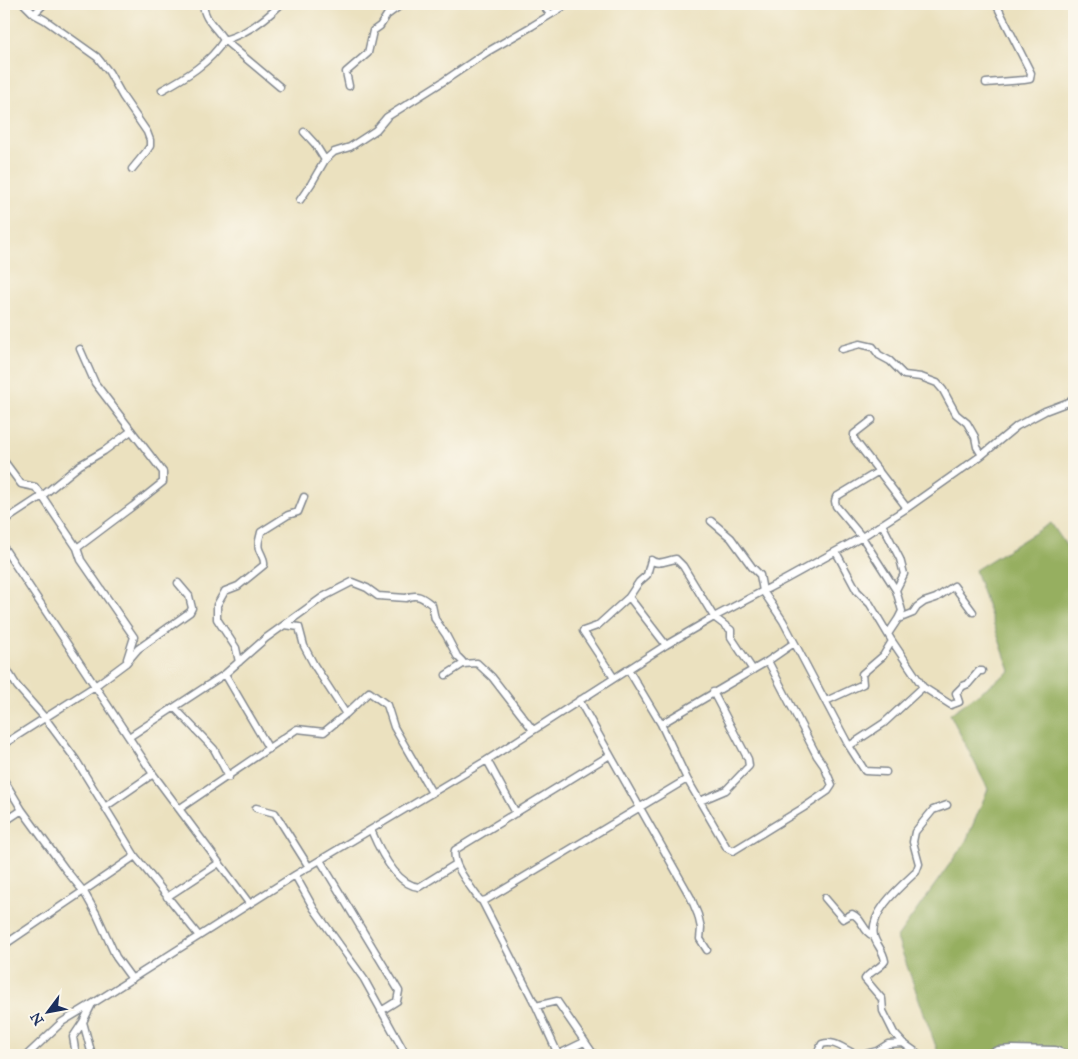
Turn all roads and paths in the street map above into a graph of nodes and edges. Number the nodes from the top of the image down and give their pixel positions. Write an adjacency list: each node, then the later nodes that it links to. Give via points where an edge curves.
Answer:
1 (24, 4): 9 (street)
2 (44, 4): 9 (street)
3 (203, 4): 11 (street, via 203,13)
4 (281, 4): 11 (street, via 257,25)
5 (402, 4): 13 (street, via 373,31 368,53 346,72)
6 (542, 4): 10 (street)
7 (568, 4): 10 (street)
8 (996, 4): 12 (street, via 1031,73 1030,79)
9 (34, 14): 18 (street, via 97,57 110,72 150,140 150,146)
10 (550, 14): 17 (street, via 387,118 376,130 350,147 334,152)
11 (224, 40): 14 (street); 15 (street, via 218,51 200,66)
12 (986, 83)
13 (349, 86)
14 (280, 87)
15 (162, 90)
16 (304, 132): 17 (street)
17 (325, 160): 19 (street)
18 (132, 169)
19 (300, 200)
20 (842, 349): 25 (street, via 860,344 873,347 904,375 937,383 956,414 967,423)
21 (80, 350): 24 (street, via 95,383)
22 (1074, 400): 25 (street, via 1017,426)
23 (872, 420): 27 (street, via 854,434 854,439)
24 (131, 432): 28 (street, via 80,465); 36 (street, via 163,472 163,482)
25 (982, 455): 30 (street)
26 (4, 462): 28 (street, via 21,484 35,487)
27 (878, 471): 30 (street); 34 (street, via 836,497 835,501)
28 (42, 496): 31 (street); 36 (street)
29 (304, 497): 51 (street, via 298,512 261,532 258,543 264,565 238,586 225,591 217,605 217,619 236,648)
30 (907, 508): 33 (street)
31 (4, 521)
32 (711, 521): 40 (street, via 730,538 760,575)
33 (882, 524): 34 (street); 39 (street, via 904,574)
34 (862, 537): 37 (street); 39 (street)
35 (4, 548): 61 (street)
36 (77, 548): 52 (street, via 81,560 134,637)
37 (836, 552): 40 (street); 46 (street, via 857,591 870,604)
38 (178, 583): 52 (street, via 189,596 190,612 138,649)
39 (896, 590): 44 (street, via 902,611)
40 (763, 591): 43 (street); 48 (street)
41 (629, 597): 43 (street, via 638,582 647,575 651,560 660,563 676,559); 49 (street); 60 (street, via 597,626 583,631)
42 (972, 612): 44 (street, via 954,586)
43 (714, 617): 49 (street); 56 (street, via 731,630 731,637)
44 (898, 619): 46 (street)
45 (285, 625): 51 (street); 53 (street, via 323,597 352,582 378,596 419,596 432,605 435,618); 67 (street, via 299,627 314,665)
46 (888, 634): 47 (street)
47 (892, 641): 62 (street); 65 (street, via 882,656 862,674 863,684)
48 (794, 643): 50 (street); 65 (street)
49 (666, 645): 55 (street)
50 (768, 661): 56 (street); 83 (street, via 832,785 803,808 733,851 728,848)
51 (239, 662): 58 (street)
52 (126, 663): 61 (street)
53 (464, 664): 59 (street); 70 (street, via 477,663 492,677)
54 (4, 665): 68 (street, via 17,686)
55 (628, 669): 60 (street); 69 (street)
56 (753, 670): 63 (street)
57 (982, 672): 62 (street, via 979,671 956,693 959,702 951,706)
58 (225, 674): 66 (street); 74 (street)
59 (446, 675)
60 (614, 678): 64 (street)
61 (95, 686): 68 (street); 71 (street)
62 (923, 687): 73 (street, via 884,723)
63 (713, 692): 69 (street); 83 (street, via 749,766 726,790)
64 (579, 700): 70 (street); 75 (street)
65 (826, 701): 73 (street)
66 (175, 708): 71 (street); 79 (street, via 214,749)
67 (346, 714): 74 (street, via 324,732 297,729); 82 (street, via 369,692 387,704 394,727)
68 (46, 718): 72 (street); 86 (street)
69 (660, 724): 81 (street)
70 (533, 730): 76 (street)
71 (129, 737): 78 (street)
72 (4, 744)
73 (848, 746): 77 (street, via 865,771)
74 (269, 749): 79 (street)
75 (610, 755): 85 (street); 90 (street)
76 (487, 760): 82 (street); 90 (street)
77 (886, 772)
78 (153, 774): 86 (street); 88 (street)
79 (229, 777): 88 (street)
80 (4, 780): 89 (street)
81 (687, 780): 83 (street); 85 (street)
82 (432, 793): 92 (street)
83 (700, 800)
84 (947, 805): 105 (street, via 933,810 915,832 919,864 916,872 881,908)
85 (639, 807): 102 (street); 107 (street, via 691,898 701,928 700,939)
86 (105, 808): 93 (street)
87 (256, 808): 97 (street, via 275,813)
88 (179, 809): 95 (street)
89 (22, 810): 91 (street); 99 (street)
90 (516, 813): 96 (street, via 455,850)
91 (4, 822)
92 (371, 830): 94 (street); 96 (street, via 396,874 412,886 419,887)
93 (135, 856): 99 (street); 100 (street)
94 (320, 860): 97 (street); 111 (street, via 399,991 397,1001)
95 (219, 863): 100 (street); 103 (street)
96 (456, 864): 102 (street)
97 (309, 867): 98 (street)
98 (295, 875): 103 (street); 111 (street)
99 (84, 892): 106 (street); 108 (street, via 116,957)
100 (167, 897): 104 (street)
101 (825, 898): 105 (street, via 843,919 852,914 857,916 869,935)
102 (482, 901): 110 (street)
103 (249, 904): 104 (street)
104 (199, 936): 108 (street)
105 (874, 936): 114 (street, via 884,952 885,962 866,976 866,981 882,998 886,1019)
106 (4, 945)
107 (707, 950)
108 (132, 979): 109 (street)
109 (92, 1004): 112 (street); 115 (street, via 62,1022)
110 (536, 1006): 113 (street, via 557,1001); 119 (street)
111 (382, 1011): 118 (street)
112 (83, 1022): 116 (street, via 73,1037); 117 (street)
113 (584, 1042): 119 (street); 120 (street)
114 (903, 1043): 122 (street, via 888,1044); 123 (street)
115 (27, 1055)
116 (76, 1055)
117 (92, 1055)
118 (406, 1055)
119 (557, 1055)
120 (594, 1055)
121 (816, 1055): 122 (street, via 826,1042)
122 (860, 1055)
123 (920, 1055)
124 (984, 1055): 125 (street, via 1012,1049 1055,1050)
125 (1070, 1055)

